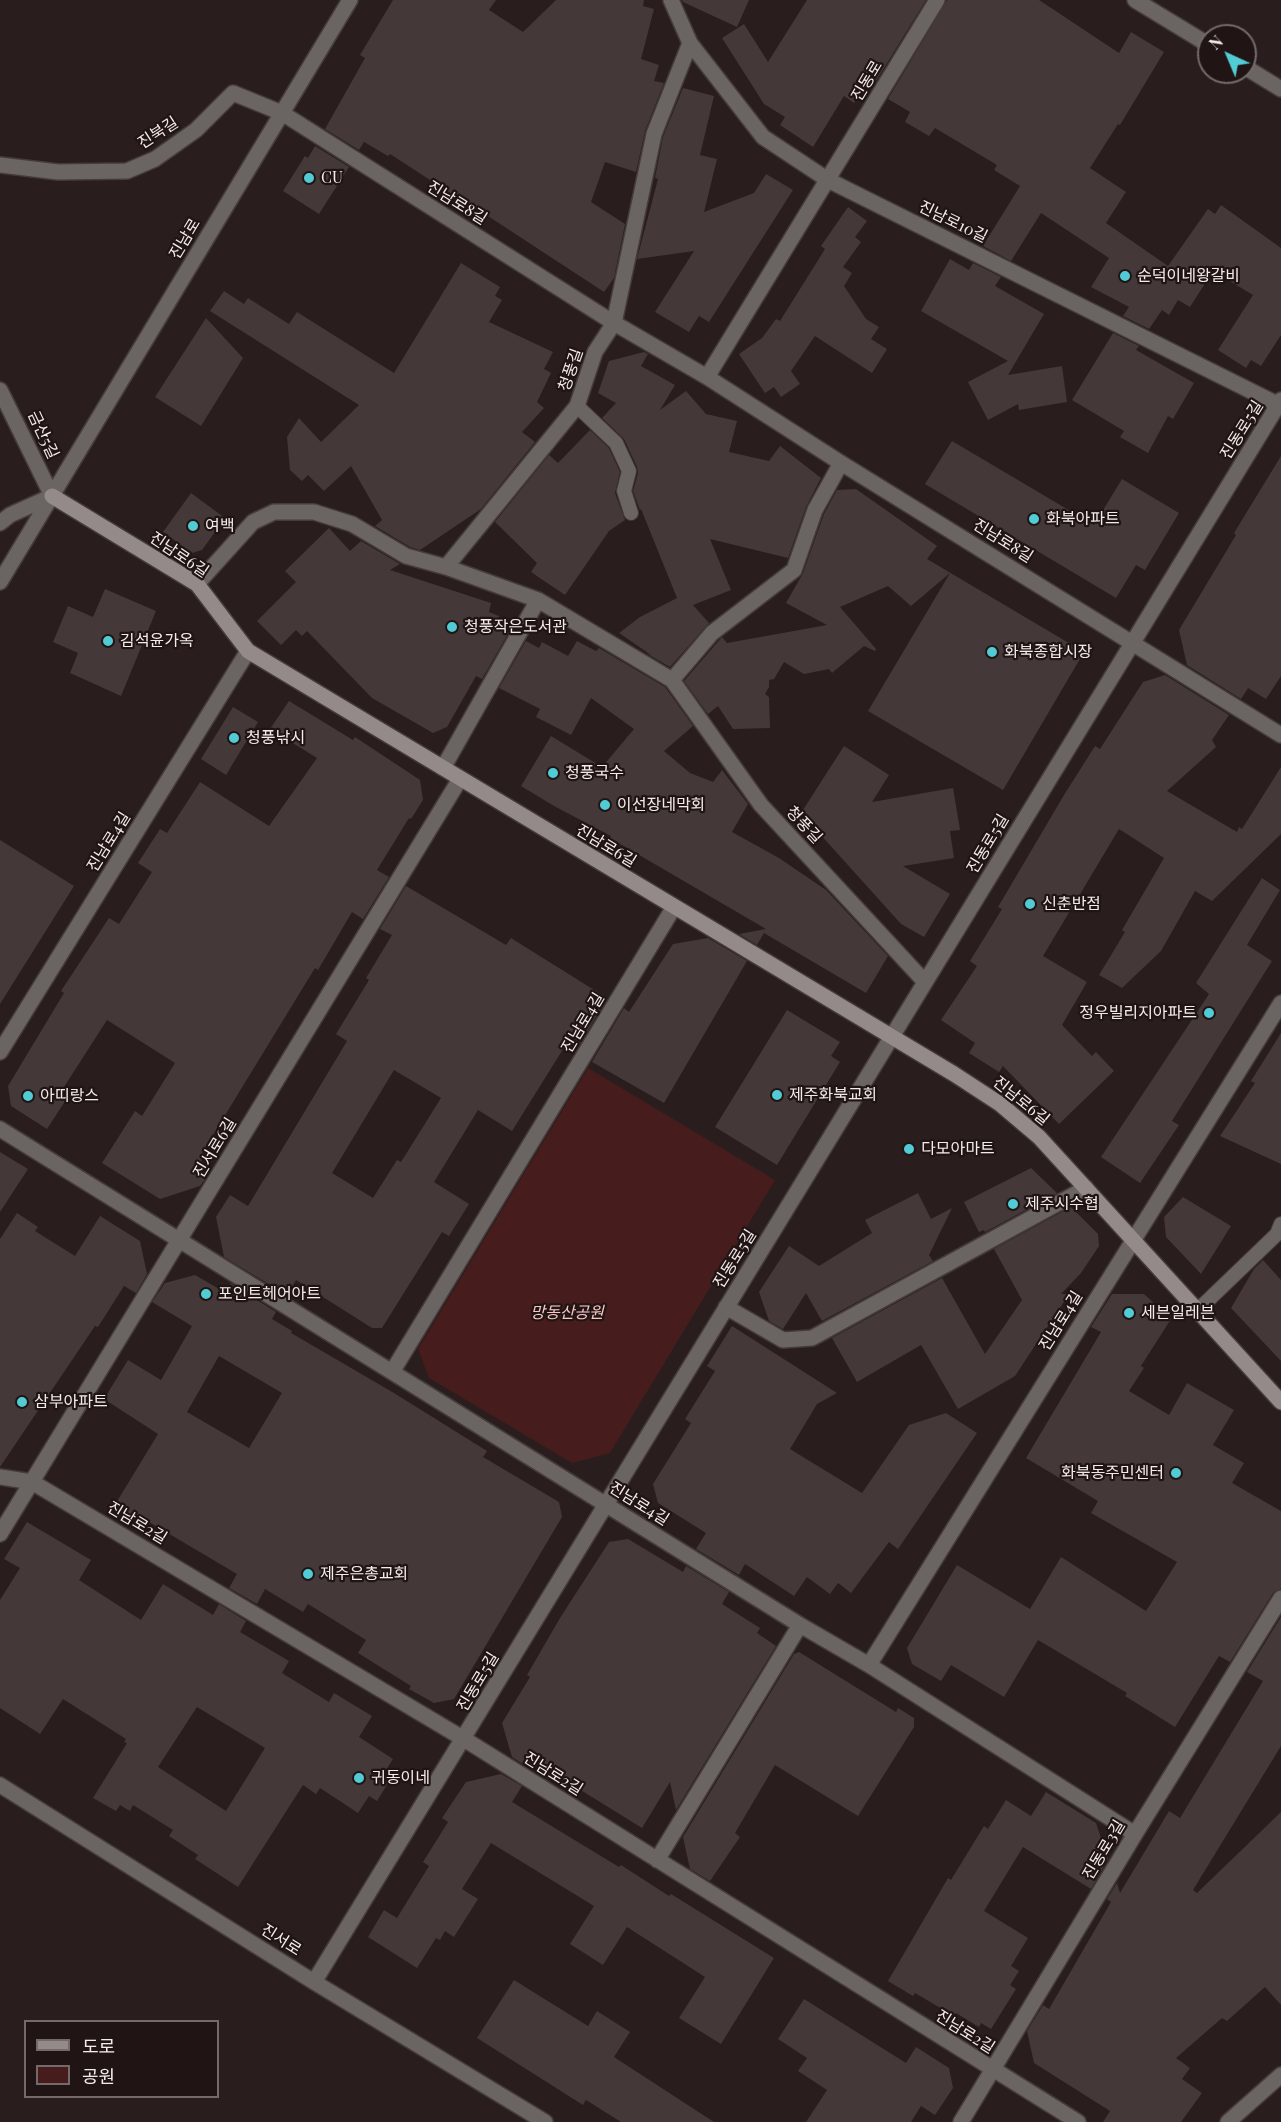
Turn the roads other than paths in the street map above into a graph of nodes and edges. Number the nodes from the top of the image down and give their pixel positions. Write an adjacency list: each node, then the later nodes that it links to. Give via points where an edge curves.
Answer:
1 (350, 0): 9 (street, 진남로)
2 (670, 0): 6 (street, 진남로10길)
3 (937, 0): 11 (street, 진동로)
4 (1135, 0): 5 (street)
5 (1197, 38)
6 (690, 43): 11 (street, 진남로10길, via 763,137); 12 (street, via 654,134)
7 (1257, 74): 8 (street)
8 (1281, 89)
9 (282, 113): 10 (street, 진북길, via 233,93 196,130 155,159 127,171 58,172); 12 (street, 진남로8길); 18 (street, 진남로)
10 (0, 165)
11 (828, 180): 13 (street); 15 (street, 진남로10길)
12 (614, 323): 13 (street, 진남로8길); 16 (street, 청풍길, via 595,352)
13 (707, 377): 17 (street, 진남로8길)
14 (0, 390): 18 (street, 금산5길)
15 (1280, 404): 25 (street, 진동로5길)
16 (577, 406): 19 (lane, via 616,443 629,471 624,491); 21 (street, 청풍길)
17 (841, 463): 25 (street, 진남로8길); 27 (street, via 815,510 794,570 712,633)
18 (52, 496): 20 (street, via 10,515); 22 (street, 진남로); 23 (street, 진남로6길)
19 (631, 513)
20 (0, 524)
21 (446, 567): 23 (street, 청풍길, via 406,556 352,524 314,512 274,512 253,522); 24 (street, 청풍길)
22 (0, 582)
23 (197, 584): 26 (street, 진남로6길)
24 (538, 600): 27 (street, 청풍길); 29 (street)
25 (1131, 642): 28 (street, 진남로8길); 32 (street, 진동로5길)
26 (248, 651): 29 (street, 진남로6길); 35 (street, 진남로4길)
27 (672, 681): 32 (street, 청풍길, via 761,805)
28 (1281, 735)
29 (443, 768): 30 (street, 진남로6길)
30 (460, 779): 31 (street, 진남로6길); 39 (street, 진서로6길)
31 (674, 907): 34 (street, 진남로6길); 43 (street, 진남로4길)
32 (925, 982): 34 (street, 진동로5길)
33 (1281, 1003): 40 (street)
34 (893, 1037): 37 (street, 진남로6길, via 1000,1104 1039,1137); 41 (street, 진동로5길)
35 (0, 1052)
36 (0, 1129): 39 (street, 진남로4길)
37 (1086, 1188): 40 (street, 진남로6길); 41 (street, 진동로5길, via 812,1338 783,1340)
38 (1281, 1224): 42 (lane, via 1277,1234)
39 (180, 1240): 43 (street, 진남로4길); 46 (street, 진서로6길)
40 (1132, 1240): 42 (street, 진남로6길); 51 (street, 진남로4길)
41 (726, 1307): 47 (street, 진동로5길)
42 (1198, 1310): 44 (street, 진남로6길)
43 (392, 1372): 47 (street, 진남로4길)
44 (1281, 1402)
45 (0, 1477): 46 (street, 진남로2길)
46 (32, 1482): 48 (street, 진서로6길); 52 (street, 진남로2길)
47 (607, 1505): 50 (street, 진남로4길); 52 (street, 진동로5길)
48 (0, 1534)
49 (1281, 1598): 54 (street, 진동로3길)
50 (800, 1625): 51 (street, 진남로4길); 55 (street)
51 (869, 1665): 54 (street, 진남로4길)
52 (464, 1739): 55 (street, 진남로2길); 56 (street, 진동로5길)
53 (0, 1785): 56 (street, 진서로)
54 (1135, 1833): 57 (street, 진동로3길)
55 (657, 1860): 57 (street, 진남로2길)
56 (314, 1982): 59 (street, 진서로)
57 (993, 2070): 60 (street, 진동로3길); 61 (street, 진남로2길)
58 (1281, 2075): 62 (street)
59 (545, 2122)
60 (961, 2122)
61 (1078, 2122)
62 (1228, 2122)

